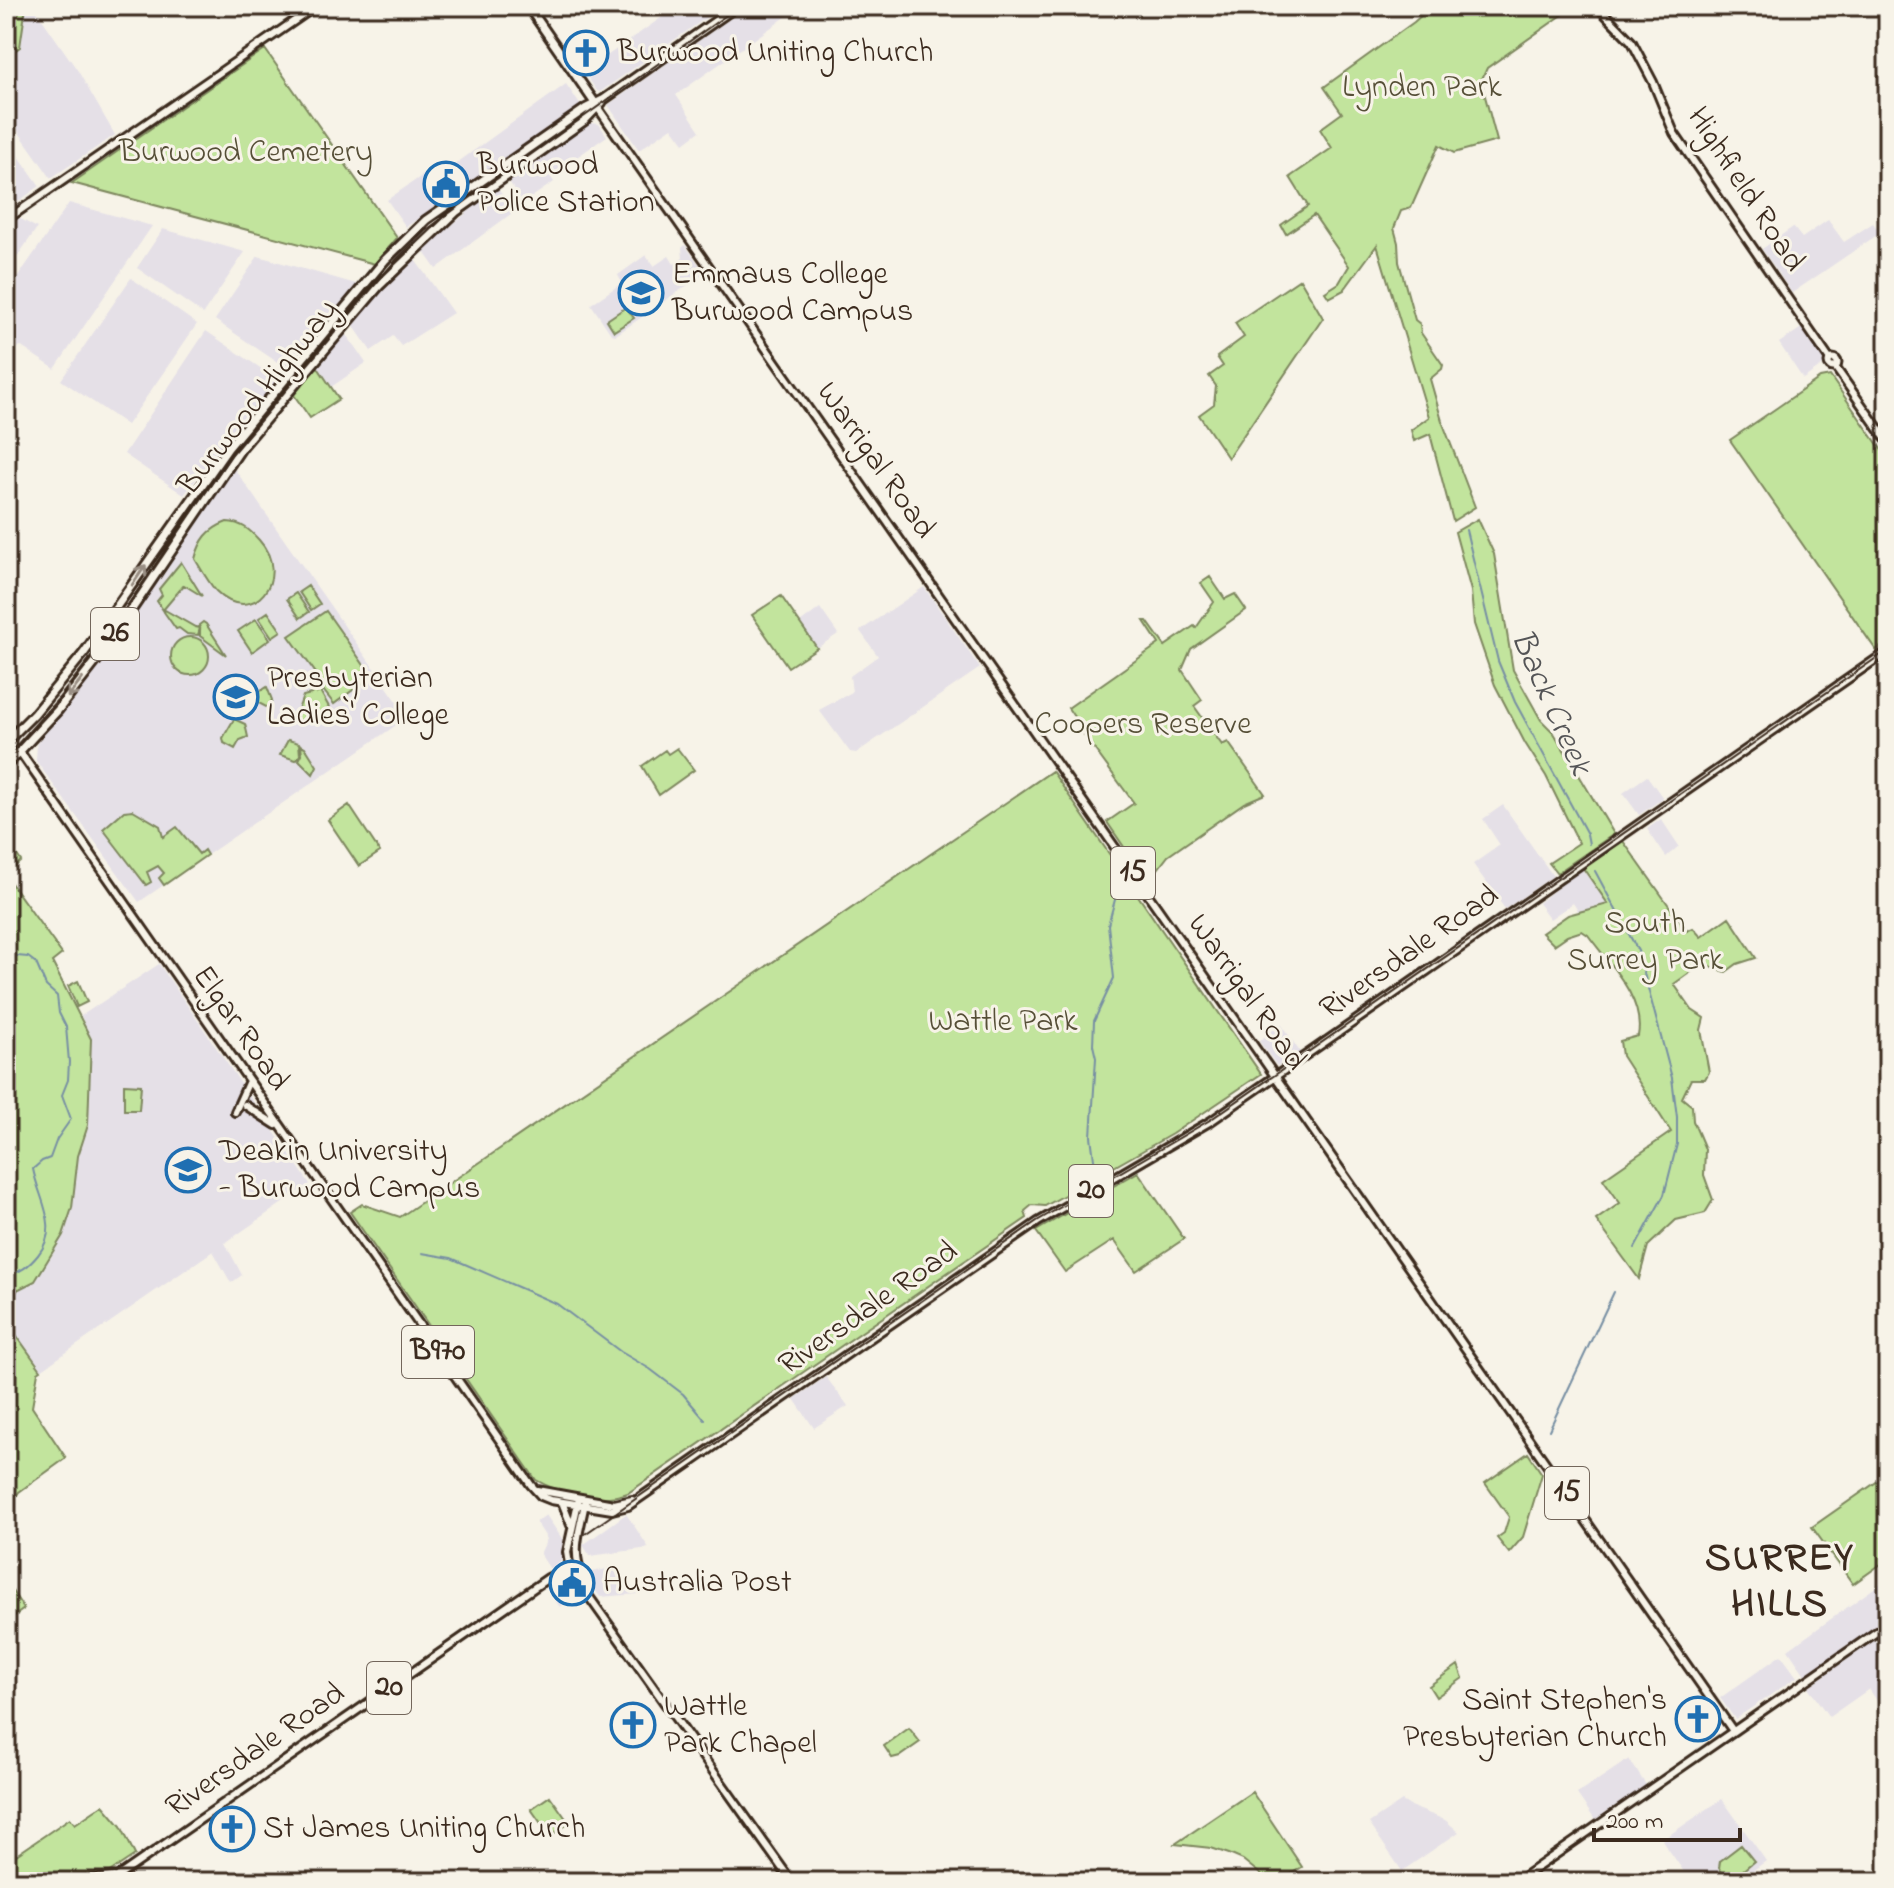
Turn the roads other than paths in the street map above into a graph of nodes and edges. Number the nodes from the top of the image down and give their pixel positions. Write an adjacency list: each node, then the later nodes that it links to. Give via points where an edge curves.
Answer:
1 (316, 6): 7 (main road)
2 (528, 6): 5 (highway, Warrigal Road / 15)
3 (737, 6): 5 (highway, 26)
4 (1597, 6): 14 (main road, Highfield Road, via 1632,42 1674,133 1830,360 1837,361 1835,367)
5 (599, 104): 6 (highway, Burwood Highway / 26, via 584,121); 24 (main road, Warrigal Road / 15)
6 (469, 196): 8 (highway, Burwood Highway / 26); 9 (highway, Burwood Highway / 26)
7 (6, 220)
8 (407, 237): 9 (highway); 11 (highway, Burwood Highway / 26)
9 (415, 249): 10 (highway, Burwood Highway / 26)
10 (393, 271): 11 (highway); 13 (highway, Burwood Highway / 26)
11 (368, 280): 12 (highway, Burwood Highway / 26)
12 (340, 316): 13 (highway); 15 (highway, Burwood Highway / 26)
13 (346, 324): 16 (highway, Burwood Highway / 26)
14 (1888, 442)
15 (228, 448): 16 (highway); 18 (highway, Burwood Highway / 26)
16 (235, 457): 17 (highway, Burwood Highway / 26)
17 (212, 493): 18 (highway, via 195,507); 21 (highway, Burwood Highway / 26, one-way to 21, via 101,655)
18 (186, 505): 20 (highway, Burwood Highway / 26, one-way to 18, via 84,653)
19 (1888, 651): 24 (main road, Riversdale Road / 20)
20 (7, 741): 21 (highway)
21 (20, 752): 22 (highway, Burwood Highway / 26); 23 (main road, Elgar Road / B970)
22 (8, 764): 23 (main road)
23 (32, 769): 25 (main road, Elgar Road / B970)
24 (1275, 1077): 30 (main road, Riversdale Road / 20, via 1190,1134 1038,1222); 40 (main road, Warrigal Road / 15)
25 (248, 1083): 27 (main road); 28 (main road, Elgar Road / B970)
26 (245, 1105): 28 (main road)
27 (235, 1112)
28 (279, 1127): 29 (main road, Elgar Road / B970)
29 (534, 1489): 31 (main road, Elgar Road / B970, via 543,1498); 32 (main road)
30 (636, 1500): 32 (main road); 33 (main road, Riversdale Road / 20, via 621,1510)
31 (562, 1502): 32 (main road, Elgar Road / B970); 35 (main road)
32 (581, 1502): 33 (main road, Riversdale Road / 20); 34 (main road); 35 (main road)
33 (598, 1509): 34 (main road)
34 (582, 1517): 36 (main road)
35 (572, 1528): 36 (main road)
36 (572, 1564): 41 (main road, Riversdale Road / 20); 44 (main road)
37 (1888, 1624): 38 (main road)
38 (1878, 1631): 39 (main road); 40 (main road)
39 (1888, 1646)
40 (1733, 1731): 45 (main road)
41 (114, 1879): 43 (main road)
42 (53, 1882): 43 (main road)
43 (68, 1882)
44 (792, 1882)
45 (1516, 1882)

